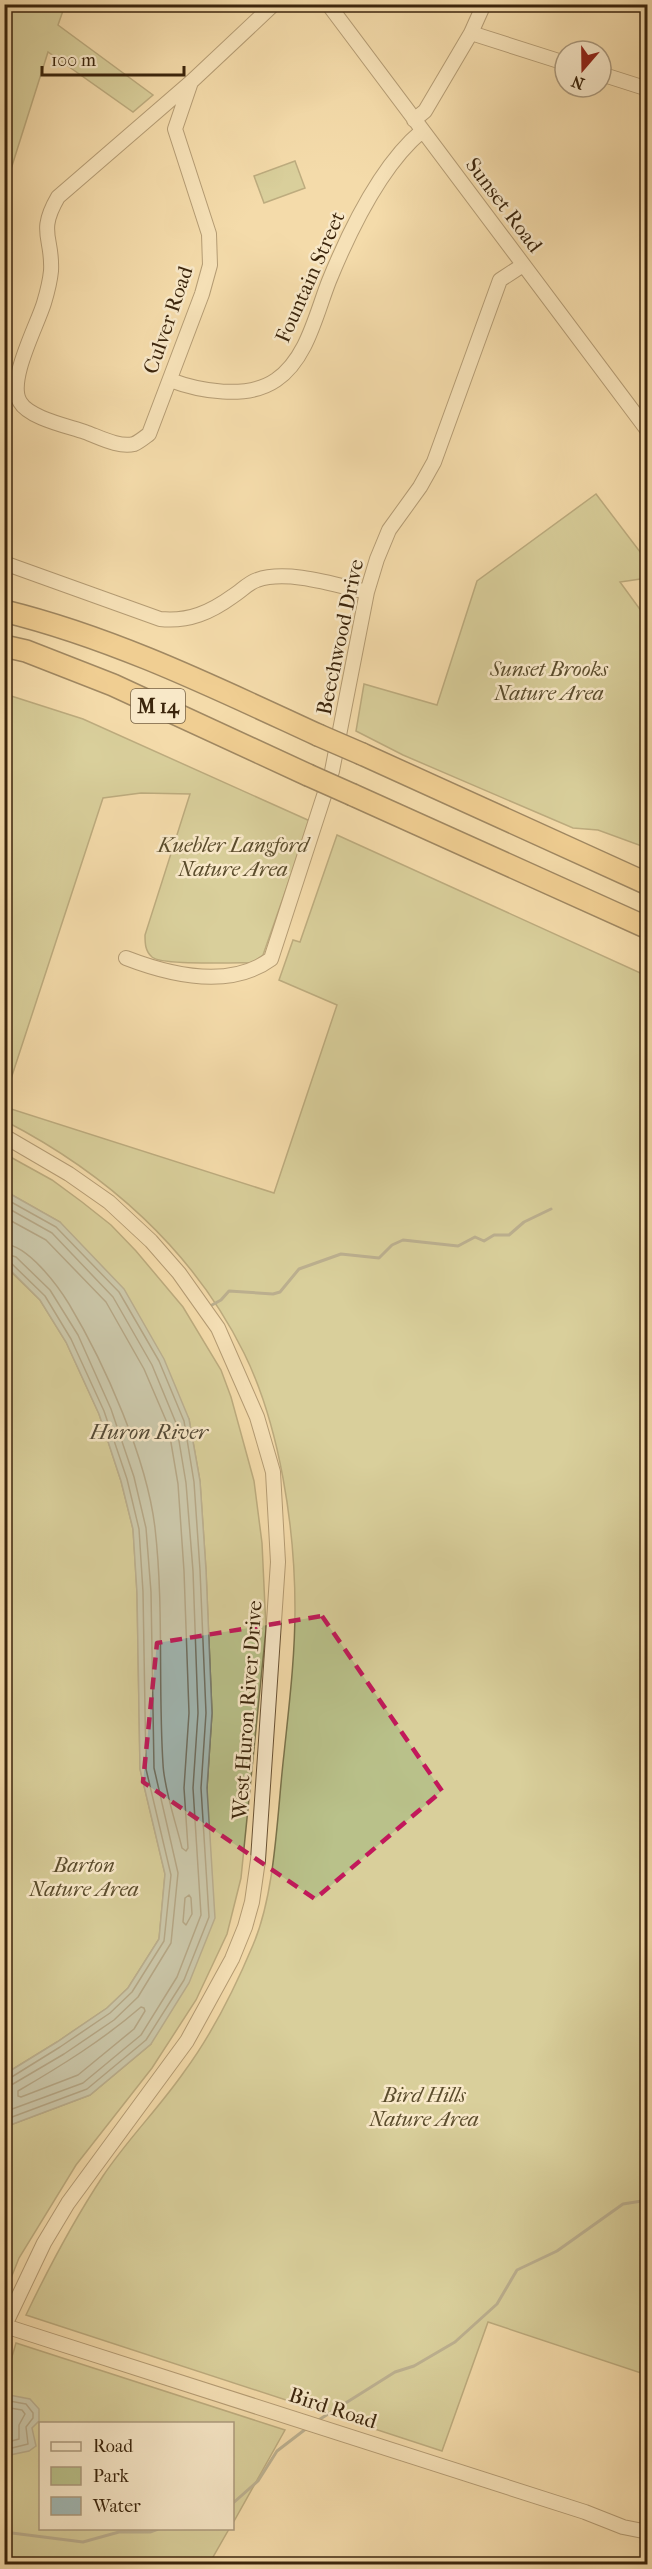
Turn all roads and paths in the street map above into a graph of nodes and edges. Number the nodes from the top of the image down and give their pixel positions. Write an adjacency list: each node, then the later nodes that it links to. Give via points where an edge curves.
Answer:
1 (274, 4): 7 (street)
2 (328, 4): 9 (street, Sunset Road)
3 (484, 4): 4 (street, Fountain Street)
4 (471, 33): 5 (street); 9 (street, Fountain Street)
5 (553, 59)
6 (613, 78): 8 (street)
7 (191, 82): 11 (street, Culver Road, via 175,129 209,234 210,265); 11 (street, Culver Road, via 58,196 48,213 51,270 16,389 25,409 40,417 116,443 134,444 150,434)
8 (648, 89)
9 (418, 126): 10 (street, Sunset Road); 11 (street, Fountain Street, via 366,204 330,280 313,328 294,361 276,380 222,393)
10 (523, 266): 12 (street, Sunset Road); 14 (street, Beechwood Drive, via 500,280 434,462 389,530)
11 (170, 380)
12 (648, 431)
13 (4, 563): 14 (street, via 160,619 189,619 220,605 255,581 272,576)
14 (367, 592): 19 (street, Beechwood Drive, via 332,771 271,958 258,968 233,975 182,975)
15 (4, 611): 17 (highway, M 14, bridge, via 56,624 158,662)
16 (4, 646): 18 (highway, M 14, bridge, via 113,685)
17 (648, 884)
18 (648, 928)
19 (126, 958)
20 (4, 1136): 21 (street, West Huron River Drive, via 109,1202 179,1273 218,1328 257,1417 273,1472 278,1562 258,1860 245,1927 187,2041 56,2223)
21 (5, 2326): 22 (street, Bird Road)
22 (648, 2532)

